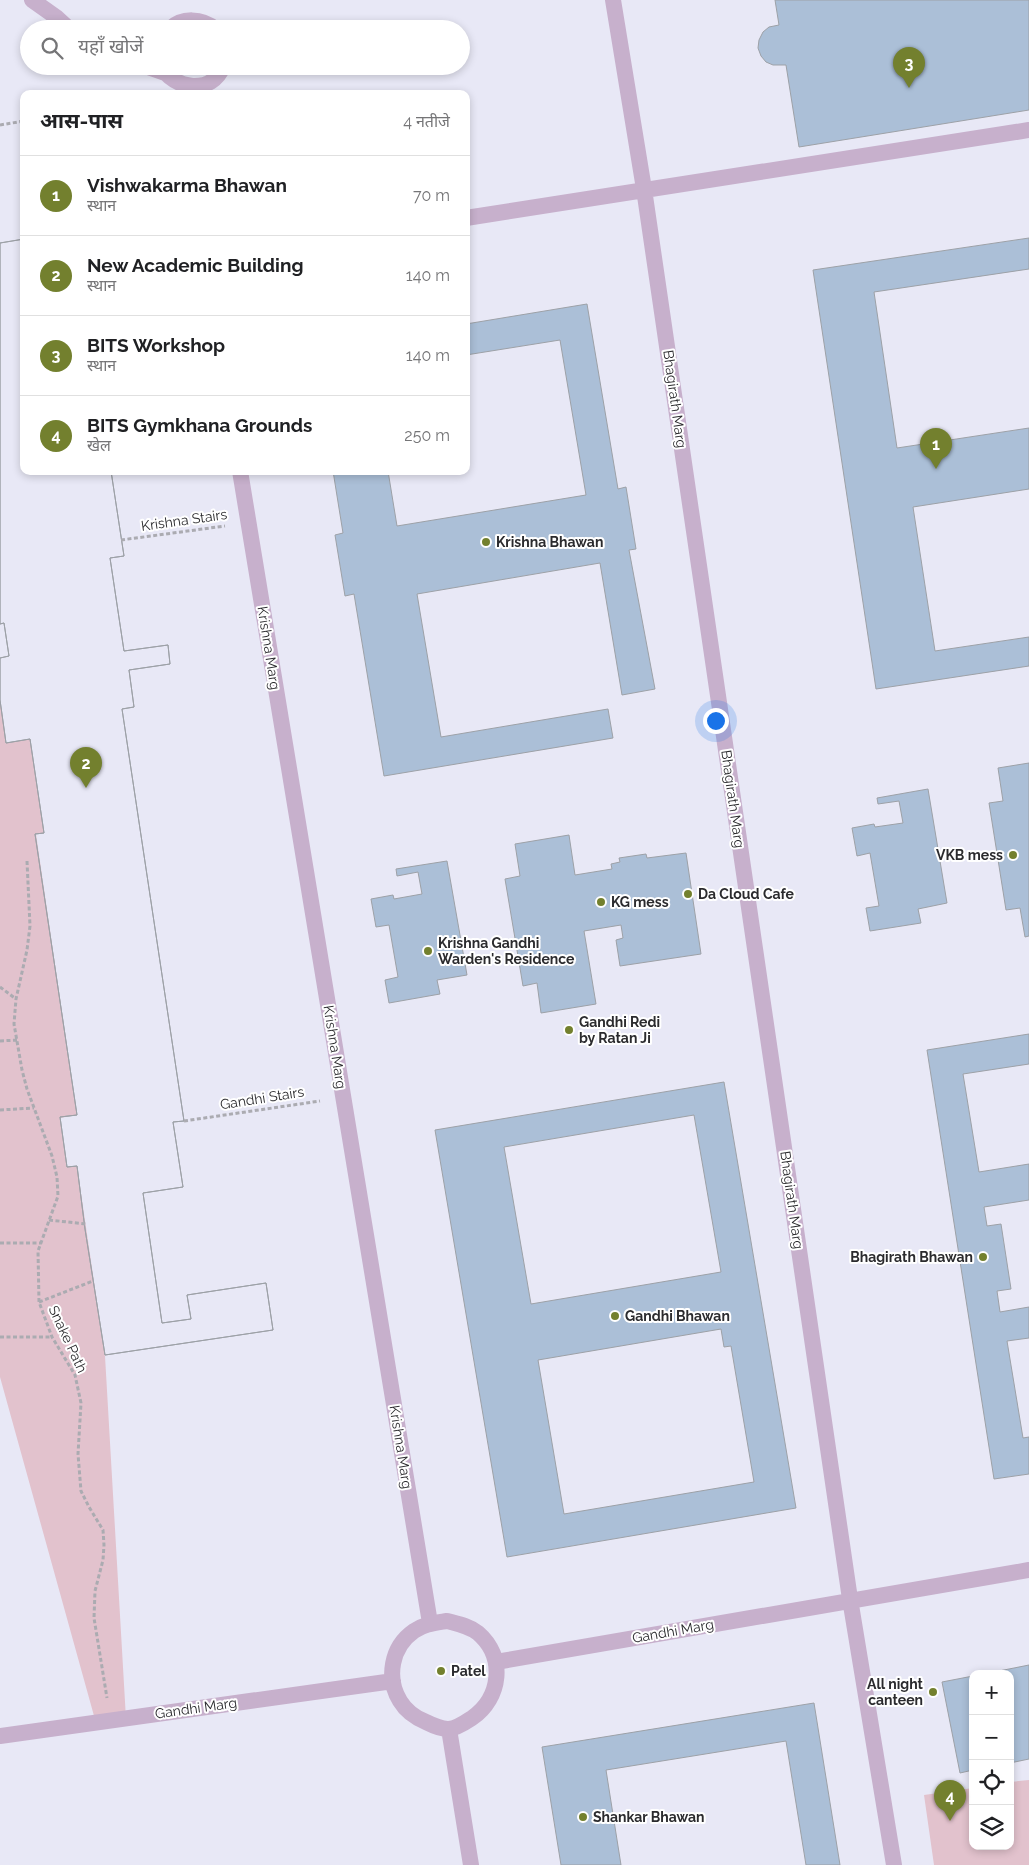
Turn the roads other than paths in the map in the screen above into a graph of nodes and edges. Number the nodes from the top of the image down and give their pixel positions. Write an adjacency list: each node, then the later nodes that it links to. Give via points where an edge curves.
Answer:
1 (32, 0): 3 (lane)
2 (614, 0): 7 (lane, Bhagirath Marg)
3 (59, 20)
4 (217, 75): 5 (lane, via 200,86 188,87)
5 (170, 79)
6 (1029, 130): 7 (lane)
7 (644, 189): 8 (lane); 11 (lane, Bhagirath Marg)
8 (470, 217)
9 (241, 475): 12 (lane, Krishna Marg)
10 (1029, 1570): 11 (lane, Gandhi Marg)
11 (850, 1599): 13 (lane, Gandhi Marg); 18 (lane, Bhagirath Marg)
12 (430, 1623): 13 (lane, via 447,1621 478,1633); 14 (lane, via 415,1630 403,1642 395,1656)
13 (496, 1662): 15 (lane, via 497,1680 492,1697 481,1712)
14 (393, 1681): 15 (lane, via 401,1704 414,1717); 16 (lane, Gandhi Marg)
15 (449, 1729): 17 (lane)
16 (0, 1736)
17 (470, 1865)
18 (894, 1865)

